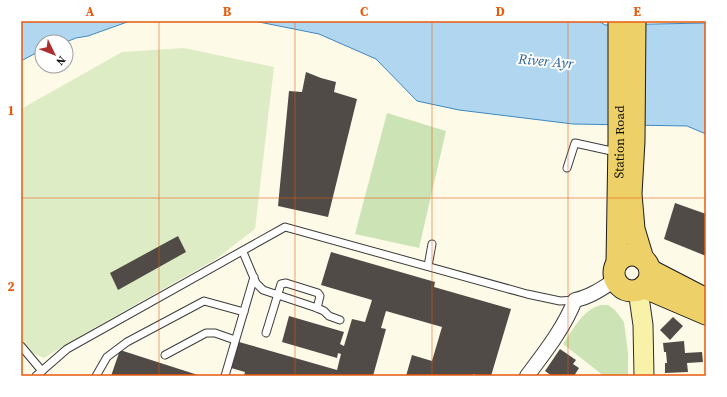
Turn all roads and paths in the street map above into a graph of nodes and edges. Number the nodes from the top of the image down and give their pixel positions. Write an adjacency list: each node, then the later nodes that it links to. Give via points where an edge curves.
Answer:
1 (619, 21): 3 (main road, Station Road)
2 (635, 21): 3 (main road, Station Road)
3 (624, 145): 4 (lane, via 575,143); 8 (main road, Station Road); 9 (main road, Station Road, via 634,229)
4 (567, 168)
5 (432, 244): 7 (lane)
6 (243, 252): 7 (lane, via 285,227); 10 (lane); 24 (lane, via 67,349)
7 (428, 266): 13 (lane, via 527,294 560,301)
8 (616, 272): 9 (main road, via 623,288 633,291); 9 (main road, via 621,259 632,255); 13 (street, via 588,296)
9 (643, 276): 12 (main road); 17 (main road); 28 (main road)
10 (254, 277): 11 (lane, via 263,290); 16 (lane)
11 (277, 296): 14 (lane); 14 (lane, via 281,284 286,283 318,293); 20 (lane)
12 (706, 299)
13 (575, 300): 27 (street, via 570,315)
14 (318, 308): 18 (lane)
15 (683, 311): 19 (street)
16 (244, 312): 21 (lane); 25 (lane, via 204,301 127,342 107,357)
17 (706, 314)
18 (340, 320)
19 (706, 322)
20 (266, 333)
21 (235, 340): 23 (lane, via 215,333 206,333); 26 (lane)
22 (21, 346): 24 (lane)
23 (165, 354)
24 (39, 374)
25 (96, 376)
26 (225, 376)
27 (527, 376)
28 (644, 376)

